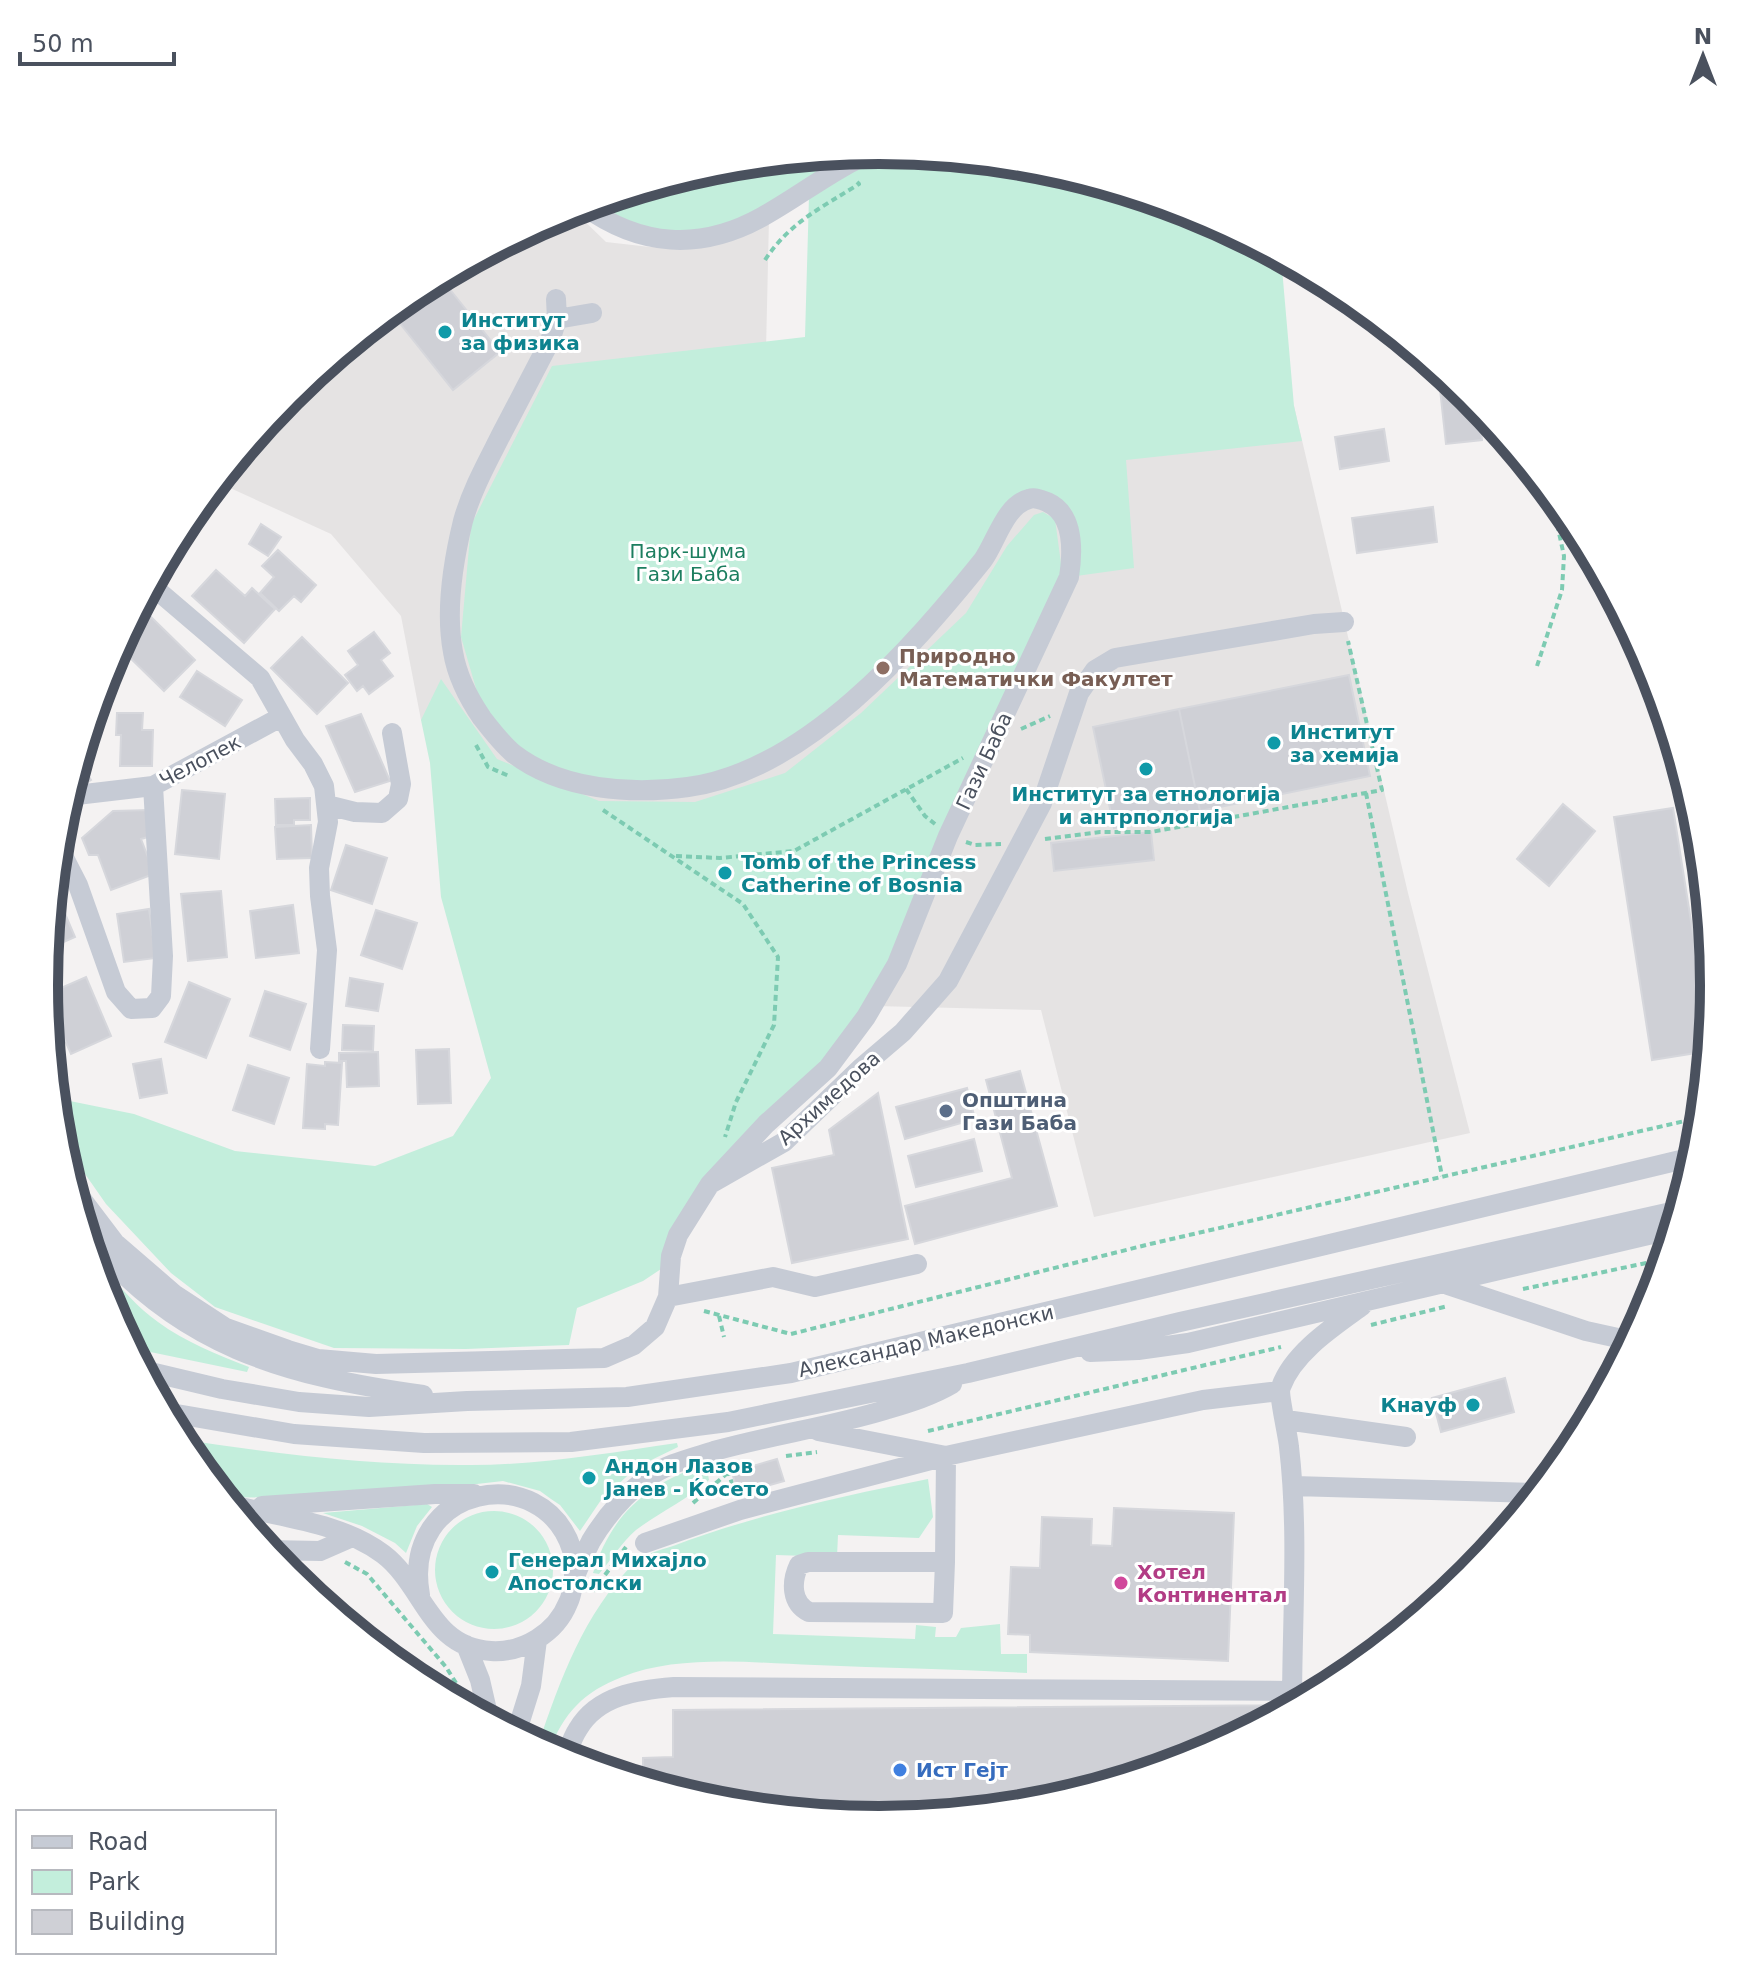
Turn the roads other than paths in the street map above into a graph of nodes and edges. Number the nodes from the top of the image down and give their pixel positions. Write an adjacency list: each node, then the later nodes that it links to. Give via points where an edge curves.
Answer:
1 (844, 165): 2 (street, via 763,217 704,238 643,237)
2 (596, 214)
3 (592, 313): 14 (street, Гази Баба, via 556,309 550,341 534,354 473,490 455,555 450,634 460,676 476,709 512,753 533,767 618,789 689,787 732,777 808,739 872,682 961,587 992,548 1010,514 1030,498 1057,507 1065,520 1072,558 1069,577 948,836 897,964 828,1068)
4 (159, 592): 6 (street, via 260,678)
5 (1344, 622): 14 (street, Архимедова, via 1115,658 1095,670 1079,693 1042,803 948,981 903,1032 784,1142)
6 (281, 717): 8 (street, Челопек); 10 (street, via 313,764)
7 (392, 733): 10 (street, via 401,784 398,799 382,813)
8 (153, 786): 9 (street, Челопек); 11 (street, via 163,956 161,996 152,1008 131,1009 116,992)
9 (81, 794)
10 (327, 805): 12 (street, via 319,868 327,950)
11 (67, 864)
12 (320, 1049)
13 (1682, 1160): 28 (street, Александар Македонски, via 791,1373 627,1397)
14 (710, 1184): 21 (street, Архимедова, via 678,1235)
15 (90, 1210): 21 (street, Архимедова, via 115,1243 174,1294 226,1328 318,1359 376,1364 604,1358 634,1345 655,1327)
16 (1668, 1213): 24 (street, Александар Македонски)
17 (1662, 1232): 20 (street)
18 (105, 1257): 28 (street, via 192,1328 265,1362 309,1375)
19 (917, 1264): 21 (street, via 815,1287 773,1277)
20 (1445, 1284): 22 (street); 23 (street)
21 (668, 1297)
22 (1367, 1301): 24 (street, via 1188,1343 1098,1353); 27 (street, via 1289,1369)
23 (1621, 1338)
24 (1066, 1350): 26 (street, Александар Македонски)
25 (156, 1373): 28 (street, Александар Македонски, via 299,1402 369,1407)
26 (968, 1373): 29 (street, Александар Македонски, via 728,1422 571,1442 410,1442 294,1434); 31 (street, via 919,1399)
27 (1279, 1391): 30 (street); 33 (street, via 1203,1400)
28 (467, 1401)
29 (179, 1414)
30 (1286, 1420): 32 (street); 34 (street)
31 (810, 1430): 33 (street); 43 (street, via 735,1445 654,1473 613,1510)
32 (1406, 1437)
33 (946, 1456): 40 (street, via 740,1510); 42 (street)
34 (1294, 1486): 35 (street); 47 (street)
35 (1525, 1493)
36 (486, 1494): 37 (street); 43 (street, via 514,1496 539,1507 560,1526 572,1551); 44 (street, via 449,1508 424,1538 418,1557)
37 (245, 1506)
38 (248, 1510): 39 (street)
39 (352, 1537): 41 (street, via 320,1551); 44 (street, via 385,1555)
40 (636, 1544)
41 (284, 1550)
42 (945, 1562): 42 (street, via 808,1562 799,1565 795,1575 795,1600 809,1612 943,1613)
43 (574, 1579): 45 (street, via 569,1603)
44 (420, 1596): 46 (street, via 430,1617)
45 (537, 1640): 46 (street, via 490,1651); 50 (street)
46 (466, 1645): 49 (street)
47 (1292, 1695)
48 (1287, 1698): 51 (street, via 674,1687 637,1690 608,1701 590,1714)
49 (486, 1705)
50 (519, 1723)
51 (570, 1746)

